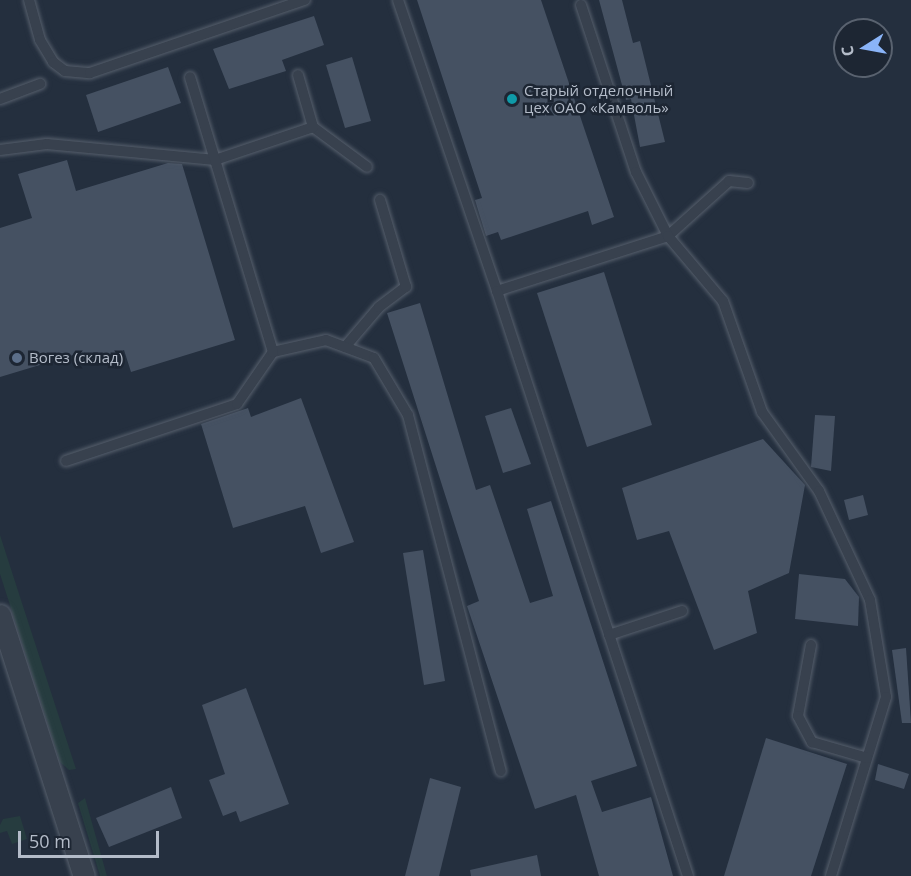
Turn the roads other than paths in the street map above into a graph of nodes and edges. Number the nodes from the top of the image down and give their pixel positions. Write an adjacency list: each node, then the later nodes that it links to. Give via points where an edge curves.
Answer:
1 (29, 0): 2 (lane, via 40,40 53,62 65,71 90,73)
2 (305, 0)
3 (398, 0): 16 (lane)
4 (582, 5): 15 (lane, via 636,172)
5 (298, 75): 9 (lane)
6 (190, 77): 11 (lane)
7 (40, 84): 8 (lane)
8 (0, 99)
9 (313, 127): 11 (lane); 12 (lane)
10 (0, 150): 11 (lane, via 47,144)
11 (215, 160): 18 (lane)
12 (367, 167)
13 (748, 183): 15 (lane, via 729,181)
14 (380, 200): 17 (lane, via 405,287 379,308)
15 (668, 236): 16 (lane); 25 (lane, via 723,301 762,412 819,491 870,600 886,697)
16 (497, 291): 22 (lane)
17 (345, 347): 18 (lane, via 326,340); 26 (lane, via 374,358 408,415)
18 (273, 352): 19 (lane, via 237,404)
19 (66, 461)
20 (682, 611): 22 (lane)
21 (0, 615): 24 (street)
22 (609, 636): 28 (lane)
23 (811, 645): 25 (lane, via 798,716 812,742)
24 (5, 650): 27 (street)
25 (867, 758): 29 (lane)
26 (501, 771)
27 (84, 876)
28 (688, 876)
29 (831, 876)

